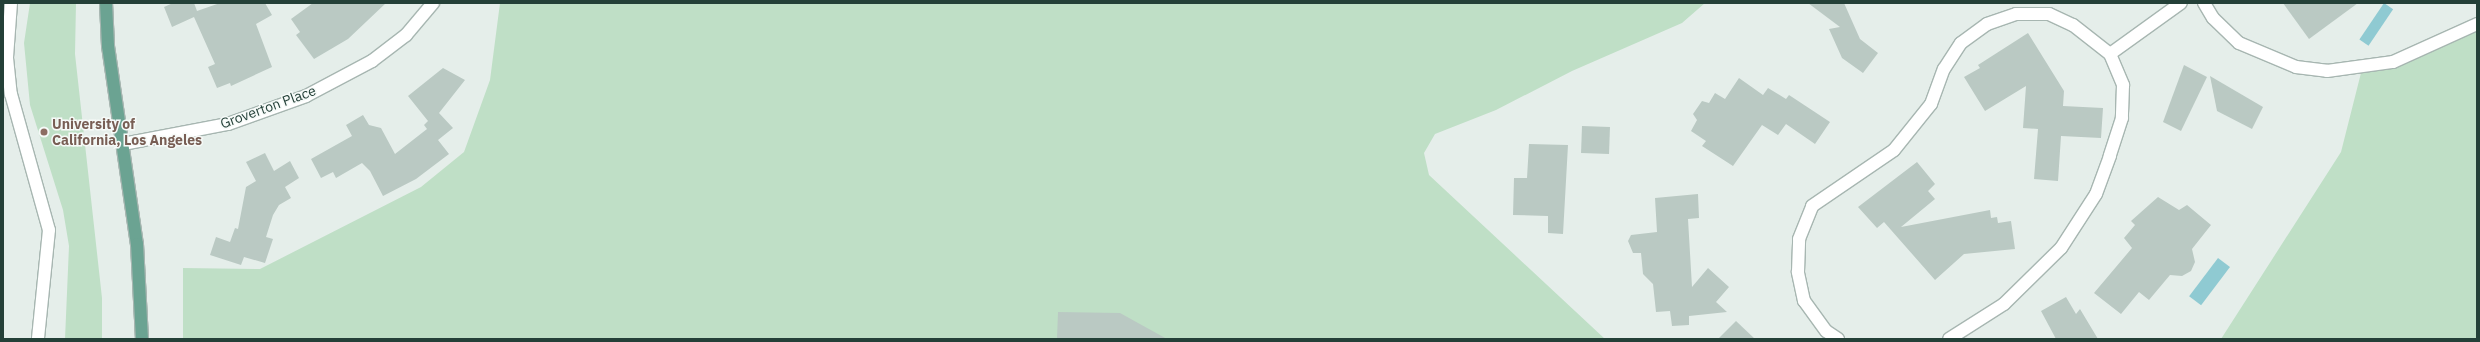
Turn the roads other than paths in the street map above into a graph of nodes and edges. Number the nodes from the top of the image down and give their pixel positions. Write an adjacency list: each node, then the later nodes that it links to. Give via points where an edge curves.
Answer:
1 (11, 3): 9 (street, via 7,58 11,94 49,230)
2 (106, 3): 8 (main road, via 108,46)
3 (433, 3): 8 (street, Groverton Place, via 406,35 372,61 306,96 228,124)
4 (2181, 3): 7 (street)
5 (2204, 3): 6 (street, via 2213,18 2239,43 2296,67 2327,71 2393,62)
6 (2477, 24)
7 (2110, 54): 11 (street, via 2073,25 2049,14 2016,14 1987,24 1961,43 1944,69 1931,104 1894,150 1812,206 1799,239 1798,272 1804,301 1826,331); 12 (street, via 2123,85 2122,118 2096,194 2061,248 2004,304)
8 (123, 144): 10 (main road, via 137,244)
9 (38, 339)
10 (142, 339)
11 (1838, 339)
12 (1949, 339)

